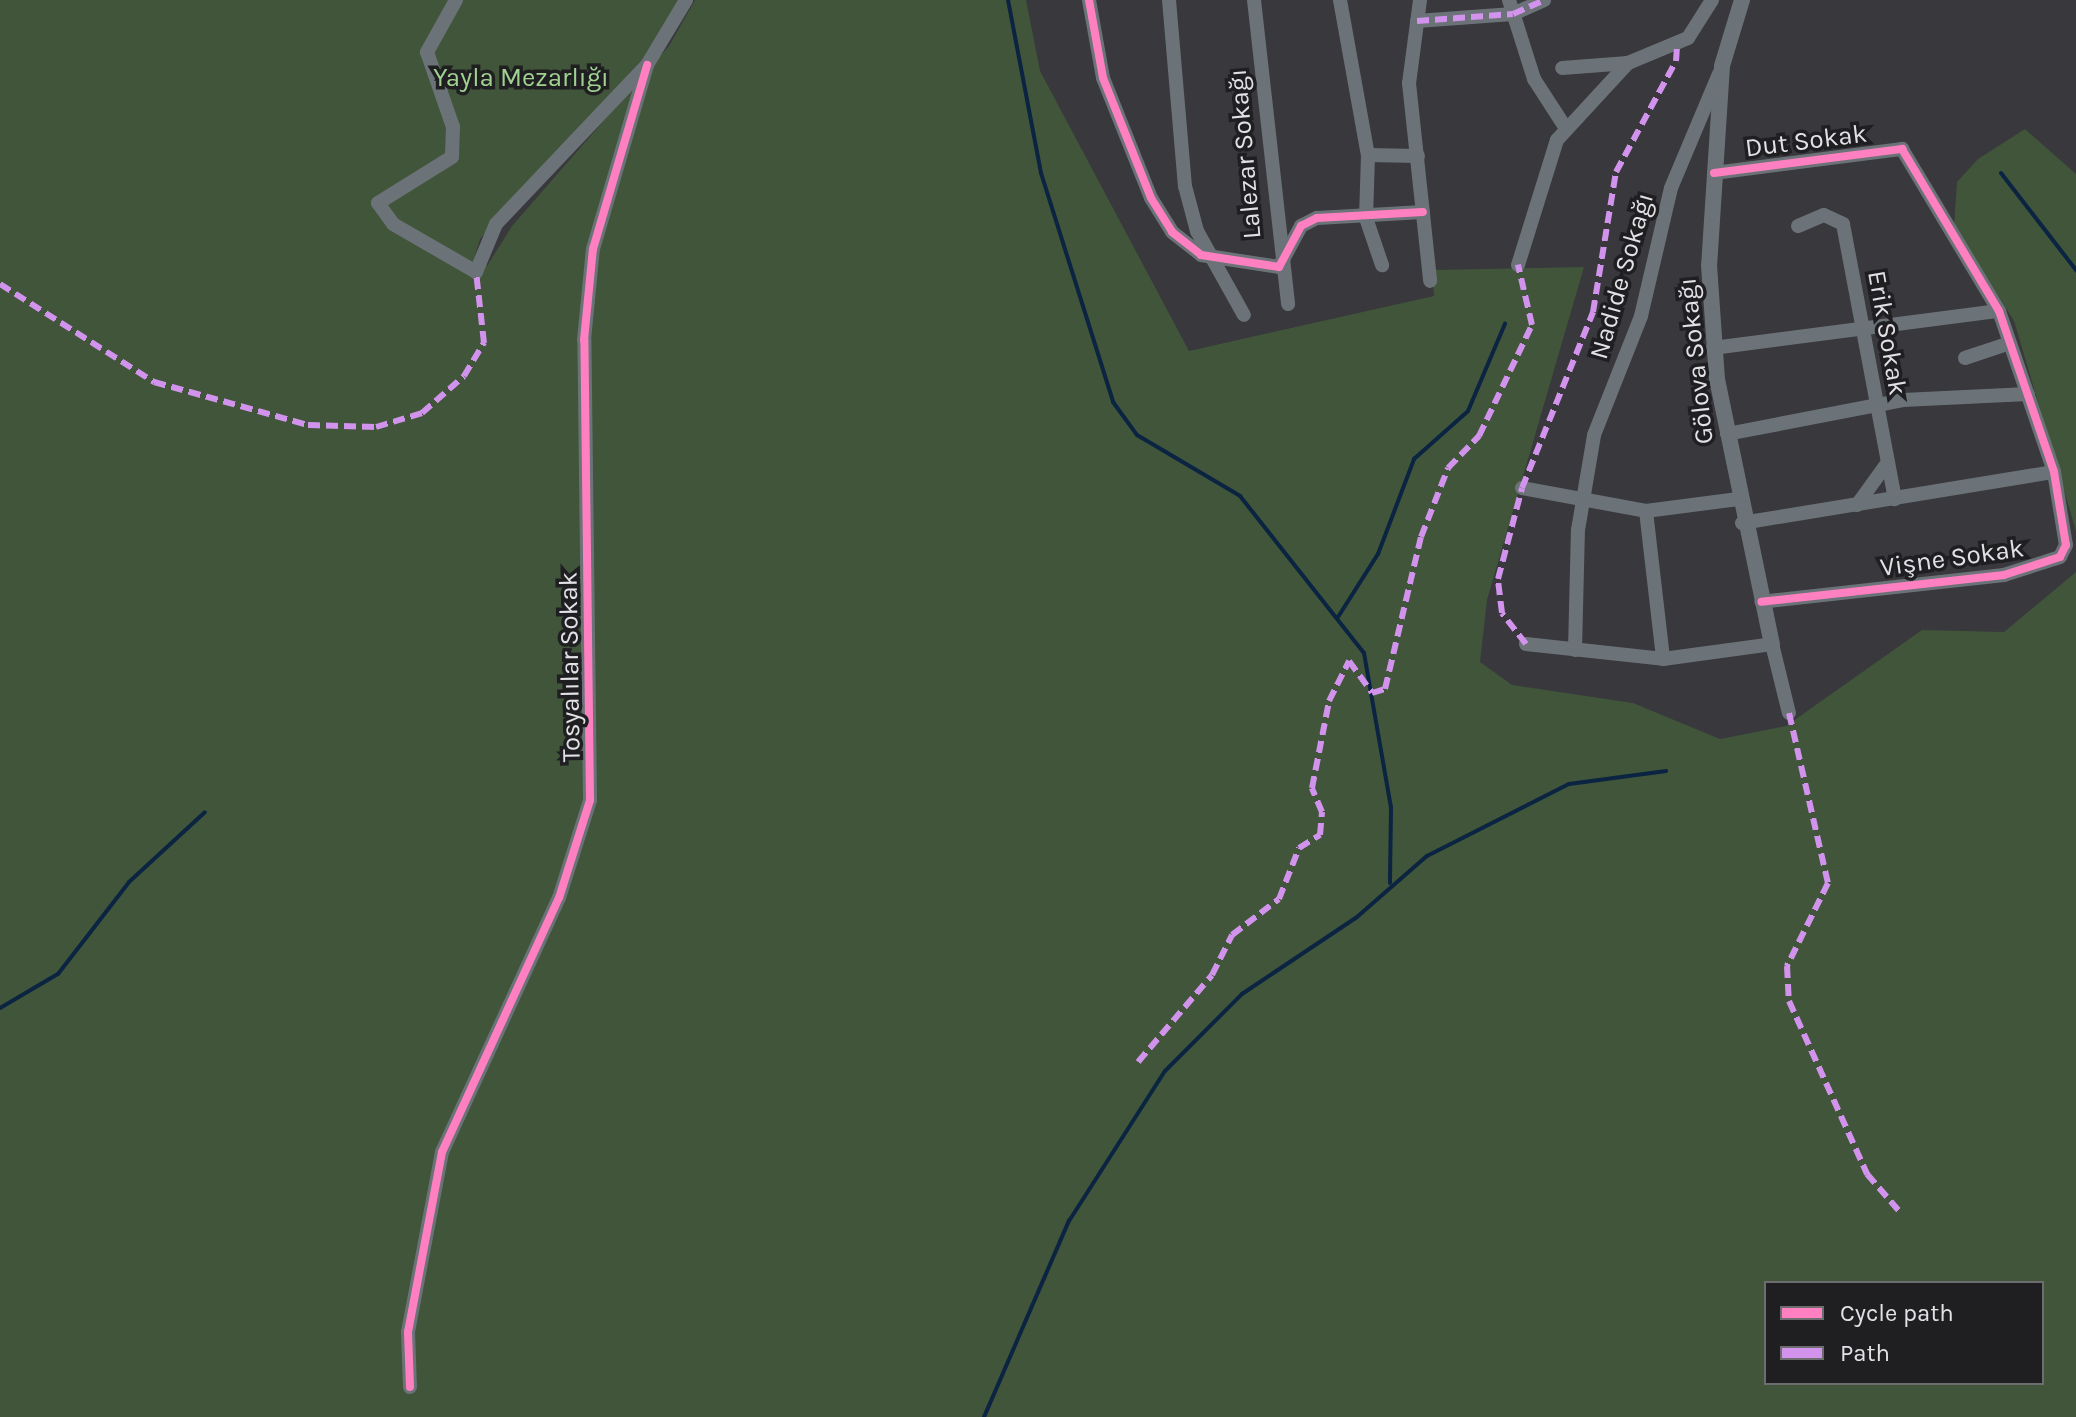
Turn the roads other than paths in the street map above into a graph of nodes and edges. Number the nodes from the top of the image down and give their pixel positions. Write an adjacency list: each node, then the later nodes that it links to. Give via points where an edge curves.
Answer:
1 (456, 0): 14 (street, via 427,52 453,127 452,157 378,203 393,224 476,272 496,224)
2 (686, 0): 14 (street)
3 (1089, 0): 24 (street, via 1103,78 1151,198 1172,232)
4 (1169, 0): 24 (street, via 1185,186)
5 (1254, 0): 27 (street, Lalezar Sokağı)
6 (1340, 0): 18 (street)
7 (1420, 0): 12 (street)
8 (1544, 0): 11 (street)
9 (1712, 0): 13 (street, via 1688,38)
10 (1742, 0): 15 (street, Gölova Sokağı)
11 (1511, 7): 12 (street); 17 (street, via 1534,79)
12 (1417, 21): 19 (street, via 1409,83)
13 (1628, 63): 16 (street); 17 (street)
14 (647, 65): 54 (street, Tosyalılar Sokak, via 593,249 584,340 590,800 559,898 442,1152 408,1332)
15 (1722, 66): 20 (street, Gölova Sokağı); 44 (street, Nadide Sokağı, via 1671,188 1641,316 1594,435)
16 (1562, 68)
17 (1565, 127): 26 (street, via 1547,160)
18 (1368, 155): 19 (street); 22 (street)
19 (1418, 156): 21 (street)
20 (1714, 173): 30 (street, Dut Sokak, via 1902,149); 34 (street, Gölova Sokağı)
21 (1423, 212): 22 (street); 28 (street)
22 (1366, 218): 25 (street); 27 (street, via 1331,215 1301,226)
23 (1798, 226): 32 (street, Erik Sokak, via 1824,215 1843,224)
24 (1212, 257): 27 (street); 31 (street)
25 (1382, 265)
26 (1518, 265)
27 (1279, 267): 29 (street, Lalezar Sokağı)
28 (1430, 281)
29 (1288, 304)
30 (1999, 311): 32 (street, via 1909,327); 33 (street)
31 (1244, 315)
32 (1862, 325): 34 (street); 37 (street, Erik Sokak)
33 (2010, 343): 35 (street); 36 (street)
34 (1713, 348): 38 (street, Gölova Sokağı)
35 (1965, 358)
36 (2028, 394): 37 (street, via 1903,400); 40 (street)
37 (1876, 409): 38 (street); 39 (street, Erik Sokak)
38 (1727, 434): 42 (street, Gölova Sokağı)
39 (1888, 462): 43 (street, Erik Sokak); 45 (street)
40 (2054, 472): 43 (street); 48 (street, Vişne Sokak, via 2066,545 2045,564)
41 (1522, 488): 44 (street)
42 (1738, 499): 46 (street); 47 (street, Gölova Sokağı)
43 (1895, 499): 45 (street)
44 (1581, 502): 46 (street); 51 (street, Nadide Sokağı)
45 (1857, 505): 47 (street)
46 (1646, 511): 52 (street)
47 (1742, 523): 48 (street, Gölova Sokağı)
48 (1761, 602): 50 (street, Gölova Sokağı)
49 (1526, 644): 51 (street)
50 (1772, 644): 52 (street); 53 (street, Gölova Sokağı)
51 (1575, 650): 52 (street)
52 (1663, 659)
53 (1789, 713)
54 (410, 1387)

